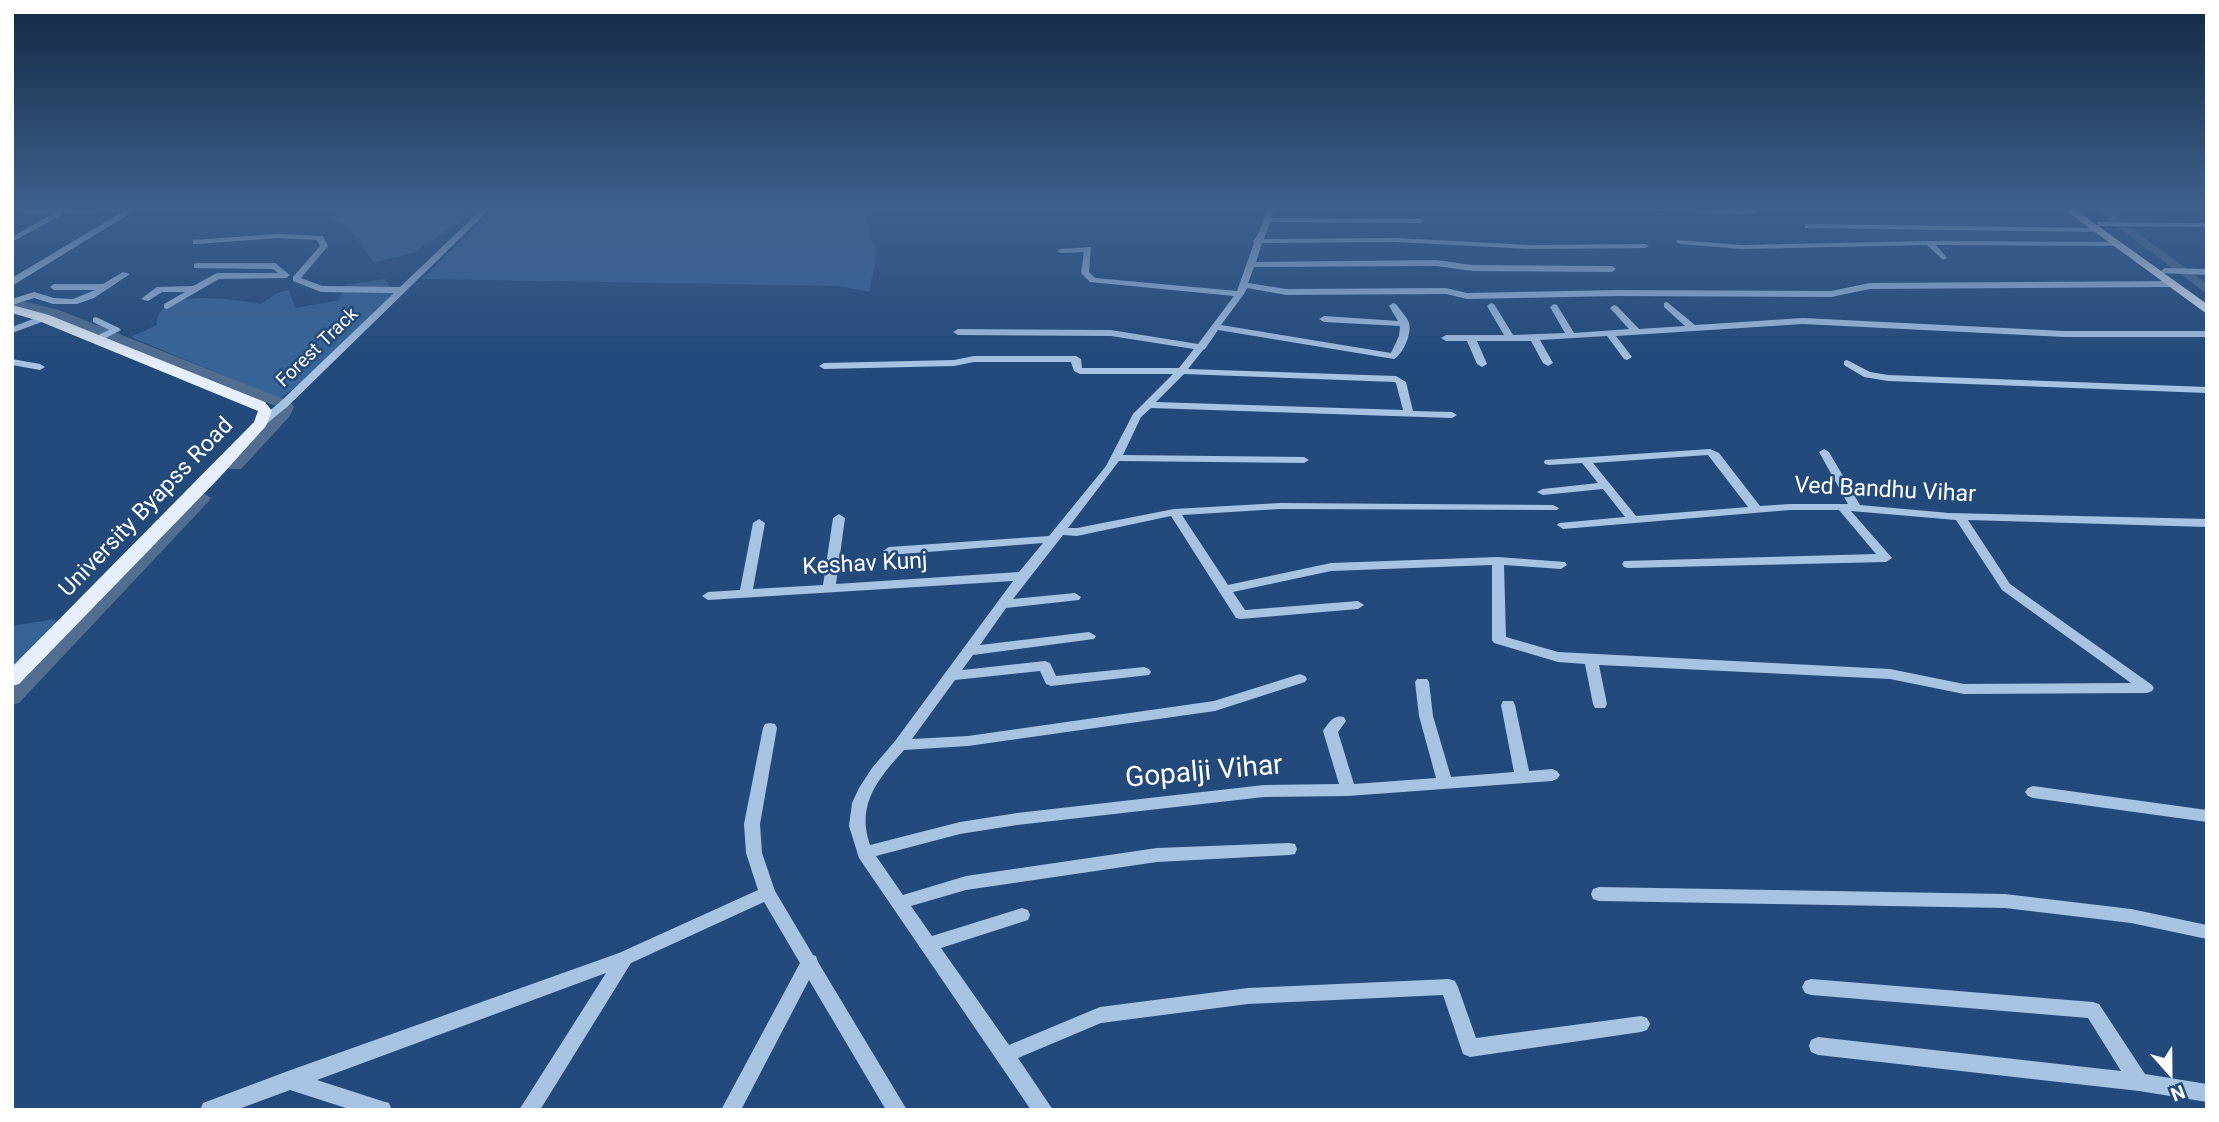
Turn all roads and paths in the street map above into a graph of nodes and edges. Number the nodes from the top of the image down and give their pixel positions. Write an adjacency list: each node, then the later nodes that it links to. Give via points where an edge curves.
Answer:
1 (48, 260): 16 (street)
2 (312, 260): 15 (street)
3 (433, 260): 21 (street, Forest Track)
4 (1087, 260): 22 (street, via 1086,273 1093,280)
5 (1252, 260): 8 (street)
6 (2138, 260): 17 (main road)
7 (2149, 260): 11 (main road)
8 (1251, 265): 10 (street, via 1436,263 1472,268); 22 (street)
9 (197, 266): 14 (street, via 275,266)
10 (1612, 269)
11 (2165, 271): 12 (street); 24 (main road)
12 (2207, 272)
13 (126, 274): 19 (street)
14 (286, 275): 15 (street); 20 (street, via 217,276)
15 (296, 279): 21 (street, via 321,289)
16 (12, 282)
17 (2171, 284): 22 (street, via 1870,286 1831,295 1467,296 1446,291); 32 (main road)
18 (54, 287): 19 (street)
19 (105, 288): 25 (street, via 74,302 34,295)
20 (193, 289): 23 (street, via 160,289); 27 (street)
21 (403, 290): 63 (street, Forest Track)
22 (1242, 290): 37 (street)
23 (145, 299)
24 (2207, 301)
25 (14, 303): 33 (main road, University Byapss Road)
26 (1667, 305): 38 (street)
27 (167, 306)
28 (1394, 306): 36 (street)
29 (1491, 306): 48 (street)
30 (1554, 307): 44 (street)
31 (1614, 309): 40 (street)
32 (2207, 310)
33 (44, 318): 39 (street); 45 (main road, University Byapss Road)
34 (1324, 319): 36 (street)
35 (96, 320): 45 (street, via 116,330)
36 (1405, 324): 37 (street, via 1394,360)
37 (1216, 327): 50 (street)
38 (1694, 329): 40 (street); 43 (street, via 1803,321 2066,334)
39 (12, 330)
40 (1636, 331): 42 (street)
41 (958, 332): 50 (street, via 1111,333)
42 (1609, 333): 44 (street); 51 (street)
43 (2207, 334)
44 (1571, 335): 49 (street)
45 (99, 338): 63 (main road, University Byapss Road, via 260,405 265,411)
46 (1446, 338): 47 (street)
47 (1471, 338): 48 (street); 55 (street)
48 (1511, 338): 49 (street)
49 (1534, 338): 53 (street)
50 (1202, 347): 58 (street)
51 (1627, 357)
52 (12, 362): 57 (street)
53 (1548, 363)
54 (1847, 363): 59 (street, via 1867,375 1888,378)
55 (1482, 364)
56 (824, 366): 58 (street, via 1076,359 1080,371)
57 (40, 367)
58 (1181, 372): 60 (street); 61 (street, via 1396,379 1401,382)
59 (2207, 390)
60 (1147, 405): 61 (street); 65 (street)
61 (1409, 414): 62 (street)
62 (1452, 415)
63 (261, 423): 100 (main road, University Byapss Road)
64 (1824, 452): 73 (street)
65 (1115, 458): 66 (street); 82 (street)
66 (1304, 460)
67 (1584, 460): 68 (street); 69 (street); 74 (street, via 1713,453)
68 (1549, 461)
69 (1604, 485): 70 (street); 78 (street)
70 (1544, 492)
71 (1842, 507): 73 (street, Ved Bandhu Vihar); 74 (street, Ved Bandhu Vihar); 85 (street, via 1886,558)
72 (1553, 508): 75 (street, via 1280,506)
73 (1856, 508): 76 (street, Ved Bandhu Vihar)
74 (1756, 509): 78 (street, Ved Bandhu Vihar)
75 (1174, 512): 82 (street); 89 (street)
76 (1959, 516): 80 (street, Ved Bandhu Vihar); 97 (street, via 2006,587 2147,688 1964,689 1890,674)
77 (839, 518): 88 (street)
78 (1632, 518): 81 (street, Ved Bandhu Vihar)
79 (759, 523): 90 (street)
80 (2207, 523)
81 (1563, 525)
82 (1056, 535): 83 (street); 87 (street)
83 (889, 551)
84 (1499, 561): 86 (street); 89 (street, via 1331,567); 97 (street, via 1500,641 1558,657)
85 (1628, 564)
86 (1561, 565)
87 (1023, 576): 88 (street, Keshav Kunj); 93 (street)
88 (829, 588): 90 (street, Keshav Kunj)
89 (1224, 590): 94 (street, via 1241,615)
90 (746, 593): 91 (street, Keshav Kunj)
91 (708, 596)
92 (1075, 597): 93 (street)
93 (1004, 604): 96 (street)
94 (1359, 605)
95 (1089, 636): 96 (street)
96 (969, 651): 99 (street)
97 (1591, 660): 103 (street)
98 (1144, 673): 99 (street, via 1051,681 1045,666)
99 (949, 676): 107 (street)
100 (12, 679)
101 (1300, 679): 107 (street, via 1215,706 968,741)
102 (1422, 682): 110 (street, via 1426,716)
103 (1600, 704)
104 (1508, 705): 109 (street)
105 (1339, 721): 111 (street, via 1330,731)
106 (770, 728): 116 (street, via 751,824 754,853)
107 (900, 745): 115 (street, via 859,802 857,827)
108 (1552, 775): 109 (street, Gopalji Vihar)
109 (1523, 777): 110 (street, Gopalji Vihar)
110 (1445, 783): 111 (street, Gopalji Vihar)
111 (1348, 790): 115 (street, Gopalji Vihar, via 1264,791 1017,819 960,828)
112 (2033, 792): 113 (street)
113 (2207, 816)
114 (1289, 849): 118 (street, via 1157,855 966,883)
115 (864, 853): 118 (street)
116 (768, 893): 122 (street); 123 (street)
117 (1599, 894): 120 (street, via 2005,901 2131,916)
118 (899, 902): 121 (street)
119 (1022, 915): 121 (street)
120 (2207, 932)
121 (928, 945): 127 (street)
122 (625, 958): 128 (street); 133 (street)
123 (810, 961): 134 (street); 135 (street)
124 (1811, 987): 129 (street, via 2093,1010)
125 (1641, 1024): 127 (street, via 1470,1048 1449,987 1248,996 1100,1015)
126 (1818, 1046): 129 (street)
127 (1005, 1055): 136 (street)
128 (288, 1080): 131 (street); 132 (street)
129 (2139, 1082): 130 (street)
130 (2207, 1093)
131 (210, 1110)
132 (382, 1110)
133 (529, 1110)
134 (731, 1110)
135 (897, 1110)
136 (1043, 1110)

